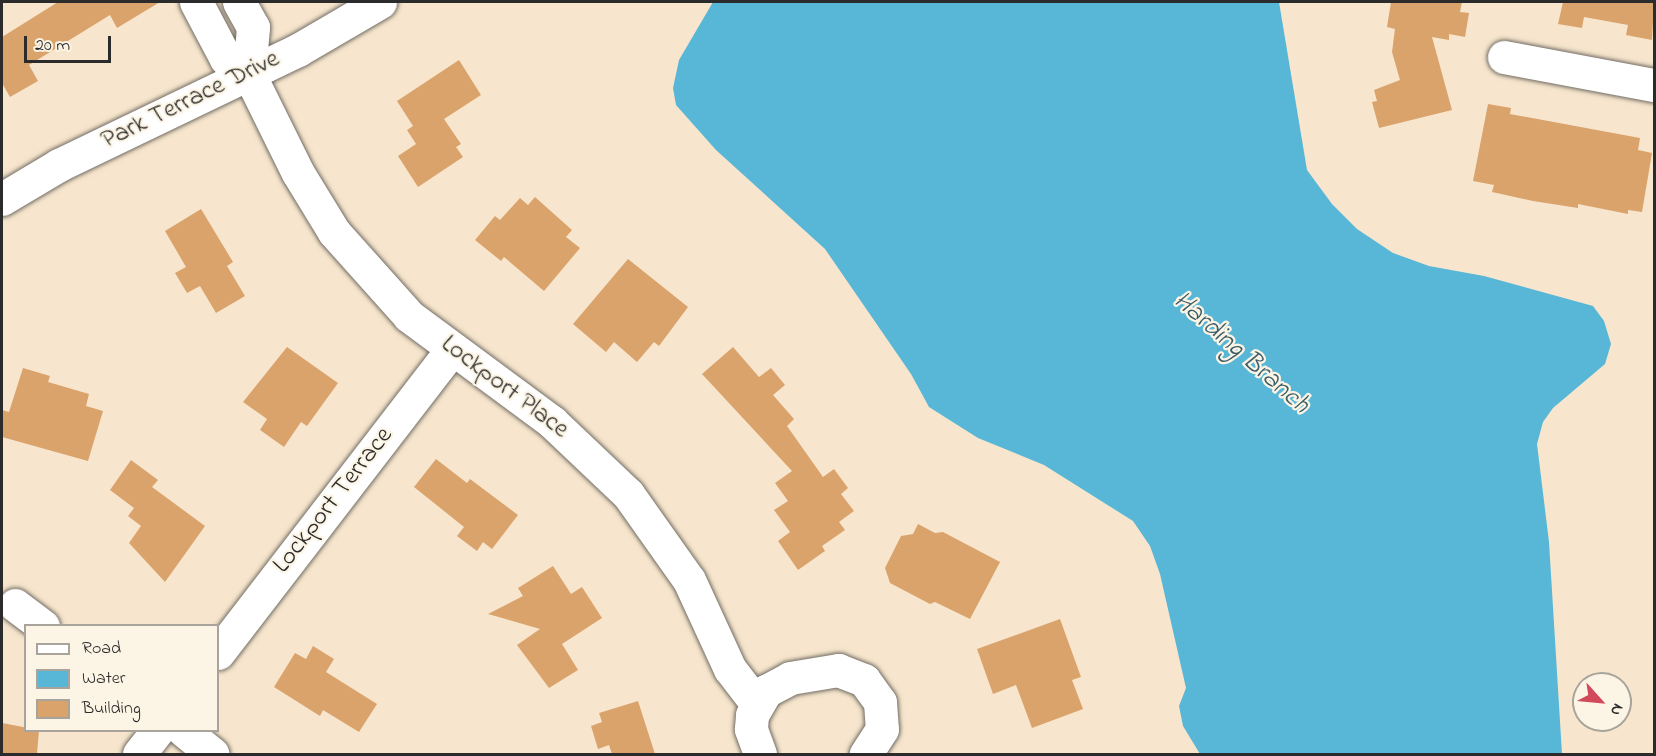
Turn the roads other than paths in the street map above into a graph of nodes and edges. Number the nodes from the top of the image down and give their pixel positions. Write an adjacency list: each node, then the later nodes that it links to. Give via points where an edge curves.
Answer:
1 (196, 2): 5 (street, via 226,59)
2 (239, 2): 5 (street, via 253,27)
3 (380, 2): 5 (street, Park Terrace Drive)
4 (1504, 57): 6 (street)
5 (249, 74): 7 (street, Park Terrace Drive, via 59,165); 8 (street, Lockport Place, via 298,173 334,232 394,301)
6 (1654, 85)
7 (2, 199)
8 (451, 350): 11 (street, Lockport Terrace); 12 (street, Lockport Place, via 552,422 628,494 689,580 730,669)
9 (15, 605): 10 (street)
10 (40, 624)
11 (219, 652)
12 (757, 704): 17 (street, via 751,729); 18 (street, via 766,691 790,678 838,670 852,673 873,690 883,716 877,742)
13 (156, 732): 15 (street)
14 (186, 732): 16 (street)
15 (139, 754)
16 (213, 754)
17 (760, 754)
18 (866, 754)

